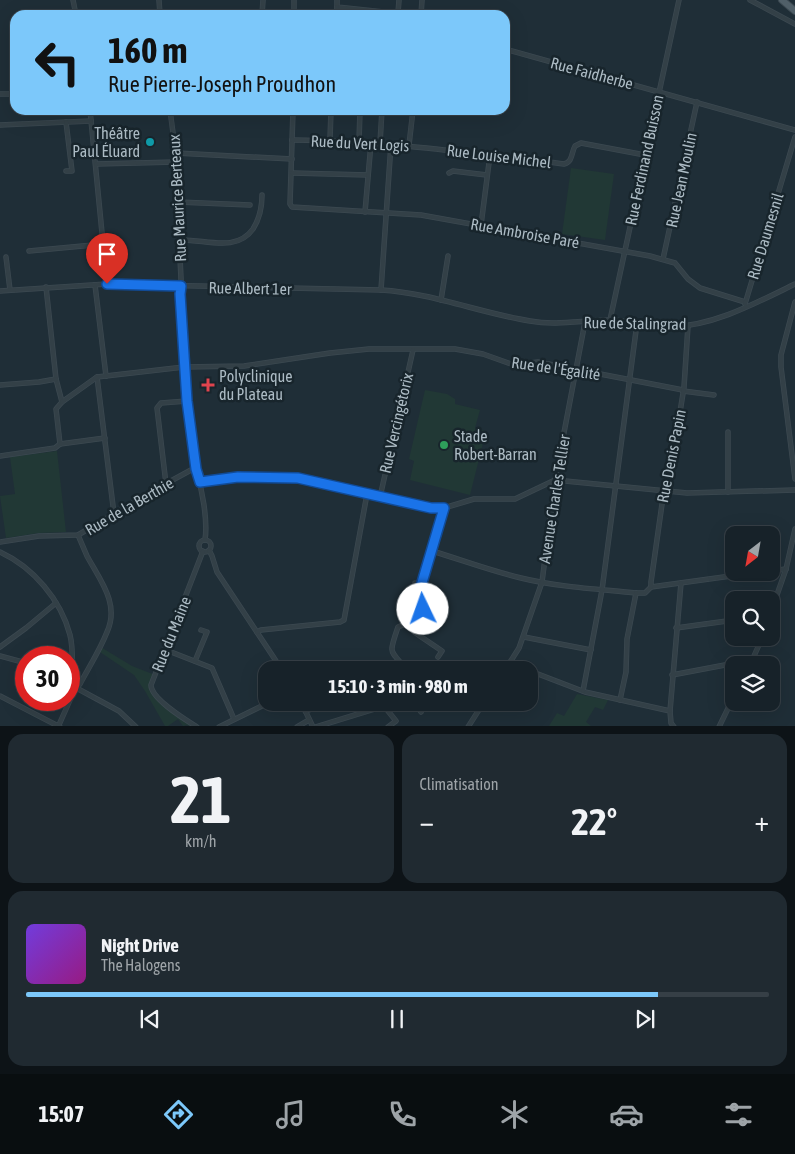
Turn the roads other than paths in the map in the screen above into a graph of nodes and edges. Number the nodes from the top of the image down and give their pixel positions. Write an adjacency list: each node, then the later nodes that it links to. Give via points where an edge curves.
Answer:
1 (337, 0): 7 (street)
2 (679, 0): 13 (street, Rue Ferdinand Buisson)
3 (750, 0): 11 (street)
4 (782, 0): 10 (main road)
5 (788, 0): 6 (main road)
6 (795, 6)
7 (337, 7): 8 (street); 9 (street)
8 (337, 10)
9 (364, 10)
10 (795, 12)
11 (795, 24)
12 (510, 50): 13 (street, Rue Faidherbe)
13 (659, 91): 14 (street, Rue Faidherbe); 37 (street, Rue Ferdinand Buisson)
14 (697, 102): 25 (street, Rue Faidherbe); 58 (street, Rue Jean Moulin)
15 (90, 115): 22 (street)
16 (171, 115): 35 (street, Rue Maurice Berteaux)
17 (293, 115): 27 (street)
18 (331, 115): 28 (street)
19 (360, 115): 29 (street)
20 (382, 115): 31 (street)
21 (412, 115): 33 (street)
22 (91, 121): 23 (street); 40 (street)
23 (66, 122): 24 (street); 41 (street, via 72,171)
24 (0, 124)
25 (795, 130)
26 (795, 137): 69 (street, Rue Daumesnil)
27 (292, 140): 28 (street, Rue du Vert Logis); 38 (street)
28 (330, 140): 29 (street, Rue du Vert Logis)
29 (359, 142): 30 (street, Rue du Vert Logis)
30 (371, 143): 31 (street, Rue du Vert Logis); 44 (street)
31 (380, 144): 32 (street, Rue du Vert Logis)
32 (391, 144): 33 (street, Rue du Vert Logis); 50 (street)
33 (409, 145): 34 (street, Rue du Vert Logis)
34 (429, 147): 36 (street, Rue Louise Michel)
35 (176, 153): 38 (street); 39 (street, Rue Maurice Berteaux)
36 (490, 154): 37 (street, Rue Louise Michel, via 564,164 571,160 575,146 584,143); 45 (street)
37 (645, 155): 55 (street, Rue Ferdinand Buisson)
38 (292, 158): 42 (street)
39 (176, 162): 40 (street); 47 (street, Rue Maurice Berteaux)
40 (96, 164): 53 (street)
41 (66, 171)
42 (292, 173): 44 (street); 49 (street, Rue Ambroise Paré, via 292,207)
43 (448, 173): 45 (street)
44 (368, 175): 49 (street)
45 (487, 175): 51 (street)
46 (262, 196): 52 (street, via 259,219 248,236 239,242)
47 (178, 202): 48 (street); 52 (street, Rue Maurice Berteaux)
48 (250, 205)
49 (365, 212): 50 (street, Rue Ambroise Paré)
50 (386, 214): 51 (street, Rue Ambroise Paré, via 421,215); 65 (street)
51 (481, 225): 55 (street, Rue Ambroise Paré)
52 (180, 240): 62 (street, Rue Maurice Berteaux)
53 (104, 244): 54 (street); 59 (street)
54 (29, 251)
55 (624, 251): 58 (street, Rue Ambroise Paré); 70 (street, Rue Ferdinand Buisson)
56 (448, 256): 67 (street)
57 (6, 257): 64 (street)
58 (663, 259): 69 (street, Rue Ambroise Paré, via 675,263 700,288)
59 (107, 284): 61 (street, Rue Albert 1er); 62 (street, Rue Albert 1er)
60 (795, 284): 69 (street, Rue de Stalingrad, via 753,304)
61 (96, 285): 63 (street, Rue Albert 1er); 77 (street)
62 (181, 286): 65 (street, Rue Albert 1er); 75 (street, Rue Maurice Berteaux)
63 (46, 287): 64 (street, Rue Albert 1er); 79 (street)
64 (10, 290): 66 (street, Rue Albert 1er)
65 (381, 290): 67 (street, Rue de Stalingrad)
66 (0, 291)
67 (441, 300): 71 (street, Rue de Stalingrad, via 539,323)
68 (795, 302): 91 (street, via 781,355)
69 (745, 304): 73 (street, Rue de Stalingrad, via 736,312)
70 (610, 320): 71 (street, Rue de Stalingrad); 72 (street, Rue de Stalingrad)
71 (585, 322): 76 (street, Avenue Charles Tellier)
72 (637, 324): 73 (street, Rue de Stalingrad); 80 (street)
73 (688, 326): 82 (street, Rue Denis Papin)
74 (413, 350): 75 (street, Rue de l'Égalité, via 369,349 244,366); 76 (street, Rue de l'Égalité, via 455,348 514,364 538,362); 100 (street, Rue Vercingétorix)
75 (184, 367): 77 (street, Rue de l'Égalité); 84 (street, Rue Maurice Berteaux)
76 (576, 370): 80 (street, Rue de l'Égalité); 92 (street, Avenue Charles Tellier)
77 (106, 376): 78 (street, Rue de l'Égalité)
78 (97, 377): 85 (street); 87 (street)
79 (56, 379): 81 (street); 85 (street)
80 (630, 380): 82 (street, Rue de l'Égalité); 95 (street)
81 (0, 385)
82 (683, 391): 83 (street, Rue de l'Égalité); 96 (street, Rue Denis Papin, via 671,469)
83 (714, 395)
84 (187, 401): 90 (street, Rue Maurice Berteaux); 94 (street, via 161,403 157,408)
85 (62, 402): 88 (street, via 56,409)
86 (728, 432): 98 (street)
87 (105, 438): 88 (street); 102 (street)
88 (60, 444): 89 (street, via 55,448)
89 (0, 456)
90 (196, 469): 93 (street, Rue Maurice Berteaux); 94 (street, Rue de la Berthie)
91 (795, 478)
92 (556, 480): 95 (street); 101 (street, via 515,499 474,499); 113 (street, Avenue Charles Tellier)
93 (200, 482): 99 (street, via 238,477 298,478); 105 (street, Rue Maurice Berteaux, via 207,530)
94 (166, 484): 102 (street, Rue de la Berthie)
95 (616, 485): 96 (street); 117 (street)
96 (664, 490): 98 (street); 116 (street, Rue Denis Papin)
97 (795, 490): 98 (street)
98 (728, 492)
99 (367, 494): 100 (street); 126 (street, via 346,618 340,622)
100 (380, 497): 101 (street)
101 (444, 508): 108 (street)
102 (114, 514): 104 (street, Rue de la Berthie)
103 (795, 529): 110 (street)
104 (78, 535): 106 (street, Rue de la Berthie); 142 (street, via 105,586 111,617 108,631)
105 (205, 540): 107 (street, via 211,547); 107 (street, via 199,544 200,549)
106 (0, 542)
107 (206, 551): 126 (street); 130 (street, Rue du Maine)
108 (432, 551): 113 (street); 119 (street, via 421,586)
109 (0, 552): 121 (street, via 26,568)
110 (786, 569): 111 (street); 118 (street)
111 (780, 570)
112 (725, 577): 115 (street)
113 (542, 582): 117 (street); 127 (street, Avenue Charles Tellier)
114 (415, 583): 119 (street, via 415,589)
115 (681, 583): 116 (street); 124 (street)
116 (652, 587): 120 (street, via 645,593)
117 (602, 590): 120 (street); 131 (street)
118 (778, 591)
119 (423, 593): 123 (street, via 425,603 419,615)
120 (636, 593): 146 (street)
121 (56, 603): 128 (street, via 70,636); 129 (street)
122 (725, 621): 124 (street)
123 (407, 624): 133 (street, via 442,651); 137 (street, via 398,627 391,651)
124 (676, 628): 141 (street)
125 (201, 630): 135 (street, via 207,632)
126 (257, 632): 136 (street)
127 (524, 637): 131 (street); 138 (street, Avenue Charles Tellier)
128 (70, 646)
129 (0, 647)
130 (166, 650): 135 (street); 157 (street, Rue du Maine, via 151,690 185,720)
131 (591, 650): 144 (street)
132 (0, 656): 134 (street)
133 (438, 657)
134 (15, 660)
135 (195, 661): 153 (street, via 212,668)
136 (276, 661)
137 (397, 661)
138 (511, 661)
139 (725, 664): 141 (street)
140 (538, 674): 144 (street)
141 (672, 675): 148 (street)
142 (80, 682)
143 (80, 690): 156 (street, via 119,711)
144 (583, 691): 146 (street)
145 (0, 696): 155 (street)
146 (620, 700): 148 (street)
147 (258, 708): 153 (street)
148 (670, 710): 163 (street)
149 (66, 711): 155 (street)
150 (305, 711): 154 (street)
151 (478, 711): 162 (street)
152 (726, 711): 164 (street)
153 (234, 719): 158 (street)
154 (309, 720): 159 (street); 160 (street)
155 (59, 726)
156 (136, 726)
157 (197, 726)
158 (219, 726)
159 (297, 726)
160 (314, 726): 161 (street, via 384,706 396,721)
161 (388, 726)
162 (468, 726)
163 (674, 726)
164 (718, 726)

